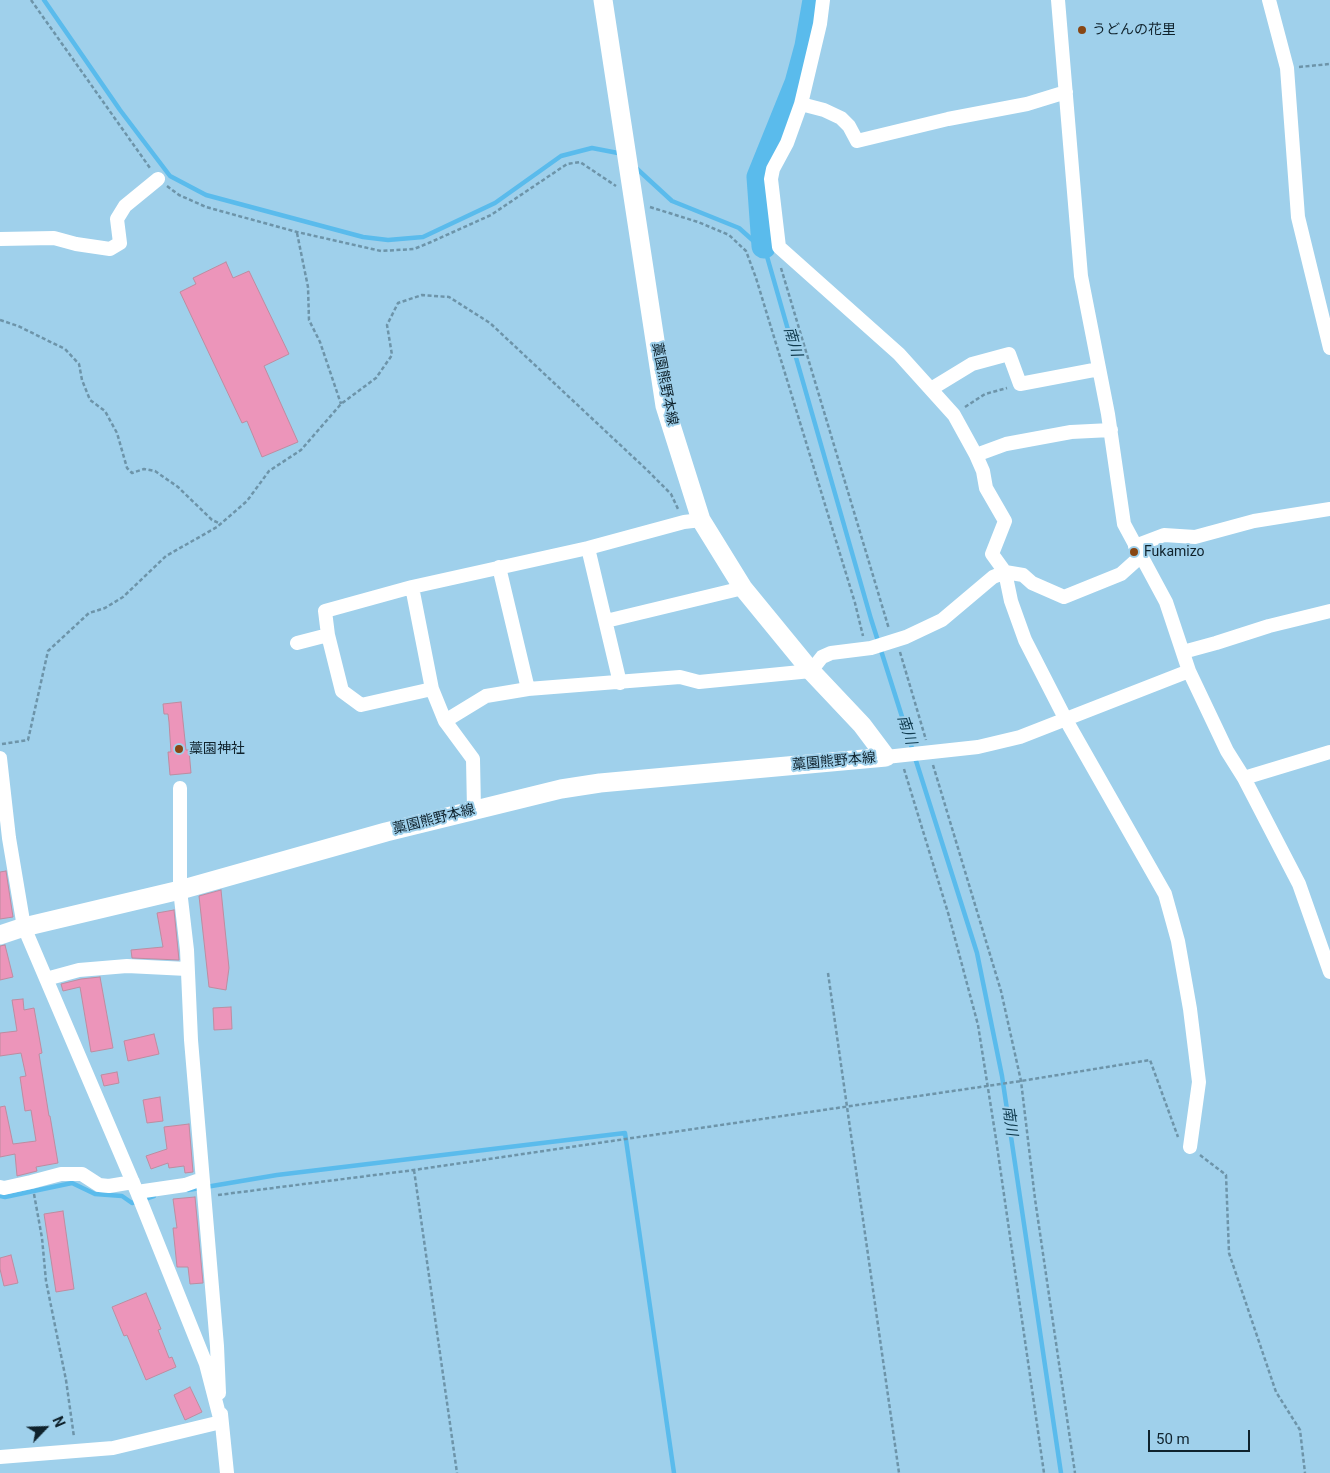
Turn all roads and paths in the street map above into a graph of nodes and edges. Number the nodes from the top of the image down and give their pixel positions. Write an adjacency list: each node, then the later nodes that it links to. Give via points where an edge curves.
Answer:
1 (31, 0): 10 (path)
2 (603, 0): 11 (main road, 藁園熊野本線)
3 (823, 0): 9 (street)
4 (1058, 0): 8 (street)
5 (1269, 0): 7 (street)
6 (1330, 64): 7 (path)
7 (1288, 68): 16 (street, via 1298,217)
8 (1066, 92): 9 (street, via 1027,104 857,141 841,118); 17 (street, via 1081,276)
9 (801, 104): 14 (street, via 771,179)
10 (158, 179): 12 (path, via 179,195 206,208); 13 (street, via 125,206 117,218 120,243 110,249 54,238)
11 (634, 197): 12 (path, via 580,162 567,164 491,215 414,249 381,250); 25 (main road, 藁園熊野本線, via 665,406); 38 (path, via 655,210 729,235 746,251)
12 (297, 232): 20 (path, via 308,287 309,320)
13 (0, 239)
14 (779, 247): 19 (street, via 899,354); 36 (path, via 780,263)
15 (0, 320): 26 (path, via 65,349 79,364 90,400 105,412 117,433 127,468 132,473 144,469 155,471 178,487 212,520)
16 (1330, 348)
17 (1099, 369): 18 (street); 22 (street)
18 (1020, 384): 19 (street, via 1009,354 972,364); 21 (path, via 985,394)
19 (931, 389): 21 (street)
20 (341, 404): 25 (path, via 376,378 392,355 387,325 398,303 422,295 449,298 490,323 647,470); 26 (path, via 301,450 269,471 247,501)
21 (954, 415): 23 (street)
22 (1111, 430): 23 (street, via 1071,432 1006,444); 28 (street, via 1124,524)
23 (976, 455): 30 (street, via 986,488 1005,521 992,554)
24 (1330, 509): 28 (street, via 1254,521 1195,538 1164,535)
25 (693, 521): 27 (street); 32 (main road, 藁園熊野本線)
26 (221, 524): 47 (path, via 166,556 123,597 89,614 48,651 28,740)
27 (588, 548): 29 (street); 34 (street)
28 (1138, 551): 30 (street, via 1121,574 1069,596 1032,583 1023,575); 39 (street, via 1166,602)
29 (499, 568): 31 (street); 44 (street)
30 (1005, 572): 36 (street, via 993,577 942,620); 45 (street, via 1025,640)
31 (412, 586): 35 (street, via 325,611); 43 (street)
32 (743, 588): 34 (street); 40 (main road, 藁園熊野本線)
33 (1330, 611): 39 (street)
34 (606, 621): 42 (street)
35 (328, 635): 37 (street); 43 (street, via 342,691 361,705)
36 (894, 640): 38 (street); 49 (path)
37 (297, 642)
38 (869, 648): 40 (street, via 831,653 822,657)
39 (1183, 652): 41 (street)
40 (811, 671): 42 (street, via 700,682 680,677); 50 (main road, 藁園熊野本線)
41 (1189, 671): 45 (street); 52 (street, via 1227,751)
42 (620, 683): 44 (street)
43 (432, 689): 46 (street)
44 (528, 690): 46 (street, via 486,696)
45 (1066, 720): 49 (street, via 1020,737 978,747); 65 (street, via 1165,894 1178,941 1199,1082)
46 (445, 721): 54 (street, via 473,759)
47 (0, 744)
48 (1330, 752): 52 (street)
49 (928, 753): 50 (street); 62 (path, via 1001,990)
50 (896, 756): 54 (main road, 藁園熊野本線, via 600,783); 63 (path, via 909,783 949,916 978,1025)
51 (0, 758): 56 (street)
52 (1244, 778): 59 (street, via 1299,884)
53 (180, 788): 55 (street)
54 (474, 810): 55 (main road, 藁園熊野本線)
55 (180, 890): 56 (main road, 藁園熊野本線); 58 (street)
56 (24, 927): 57 (main road, 藁園熊野本線); 61 (street)
57 (0, 934)
58 (187, 969): 61 (street, via 128,966 79,970); 67 (street)
59 (1330, 972)
60 (828, 973): 64 (path)
61 (46, 979): 70 (street)
62 (1021, 1081): 63 (path); 65 (path, via 1150,1060 1176,1136); 79 (path)
63 (989, 1086): 64 (path); 78 (path)
64 (848, 1106): 66 (path); 77 (path)
65 (1190, 1147): 80 (path, via 1226,1175 1229,1253 1276,1392 1300,1430)
66 (414, 1170): 71 (path); 76 (path)
67 (202, 1179): 70 (street, via 185,1185); 71 (street)
68 (32, 1182): 69 (street); 70 (street, via 61,1174 82,1174 99,1185); 73 (path)
69 (0, 1187)
70 (135, 1187): 72 (street, via 206,1364)
71 (203, 1197): 72 (street)
72 (221, 1422): 73 (street, via 113,1448); 75 (street)
73 (76, 1451): 74 (street)
74 (0, 1457)
75 (227, 1473)
76 (457, 1473)
77 (900, 1473)
78 (1044, 1473)
79 (1075, 1473)
80 (1305, 1473)

